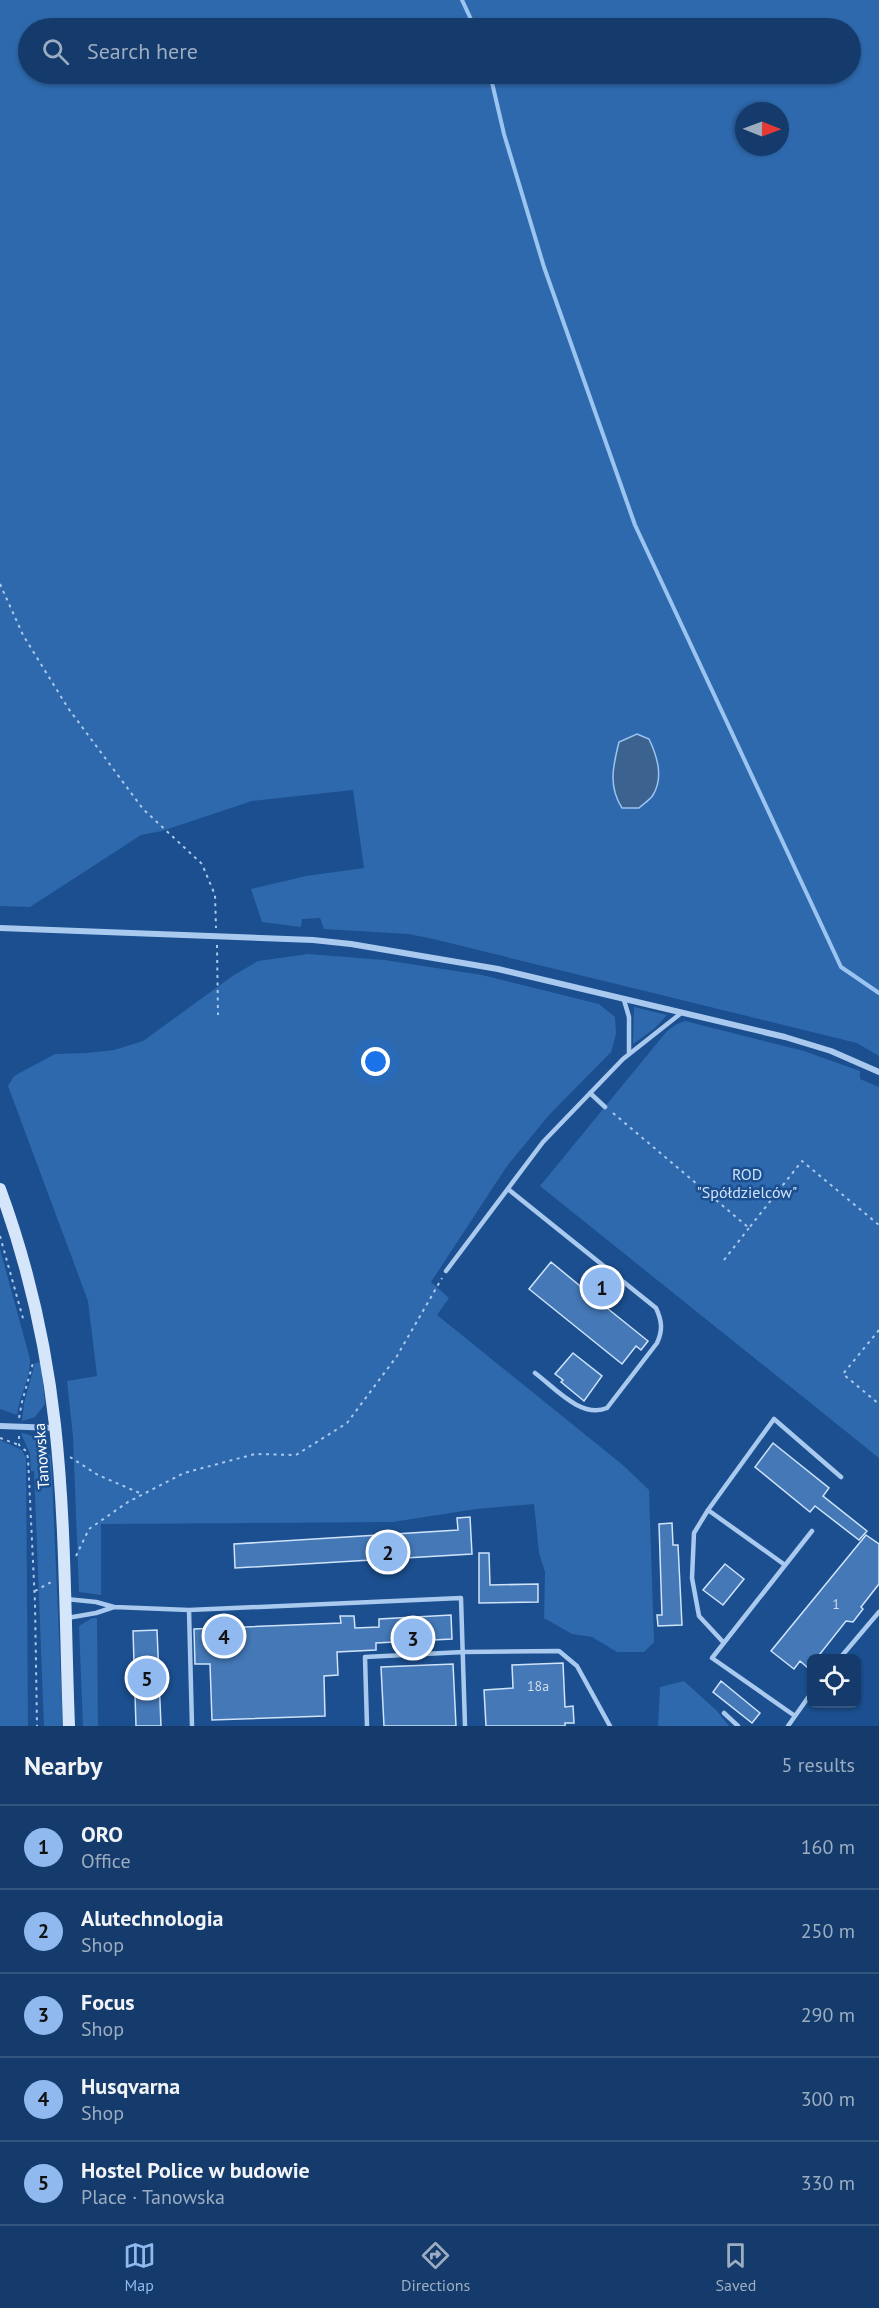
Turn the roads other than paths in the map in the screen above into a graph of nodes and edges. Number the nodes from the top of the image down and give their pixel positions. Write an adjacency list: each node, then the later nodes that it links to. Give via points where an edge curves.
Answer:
1 (0, 928): 2 (street, via 332,942 433,956)
2 (624, 1000): 3 (street); 4 (lane, via 629,1017)
3 (680, 1014): 4 (lane); 5 (street, via 810,1044)
4 (629, 1054): 6 (lane)
5 (879, 1072)
6 (590, 1093): 7 (lane); 9 (lane, via 543,1142)
7 (605, 1107)
8 (0, 1190): 13 (main road, Tanowska, via 38,1317)
9 (508, 1190): 10 (lane); 11 (lane, via 656,1308 661,1318 662,1332 657,1343 607,1408 595,1411 578,1406)
10 (446, 1271)
11 (535, 1372)
12 (0, 1426): 13 (street)
13 (56, 1428): 18 (main road, Tanowska)
14 (841, 1477): 15 (lane, via 774,1419)
15 (708, 1510): 17 (lane); 23 (lane, via 694,1533 692,1578 699,1616)
16 (812, 1531): 17 (lane)
17 (785, 1565): 23 (lane)
18 (64, 1599): 19 (lane); 22 (main road, Tanowska)
19 (114, 1607): 20 (lane); 22 (lane)
20 (189, 1610): 24 (lane, via 462,1598); 30 (lane)
21 (879, 1612): 25 (lane)
22 (64, 1618): 29 (main road, Tanowska)
23 (724, 1643): 28 (lane, via 712,1659)
24 (463, 1652): 31 (lane, via 365,1657); 32 (lane); 33 (lane, via 559,1651 577,1666)
25 (844, 1654)
26 (807, 1699): 28 (lane)
27 (724, 1713): 34 (lane)
28 (795, 1716): 35 (lane)
29 (69, 1726)
30 (192, 1726)
31 (367, 1726)
32 (465, 1726)
33 (610, 1726)
34 (738, 1726)
35 (789, 1726)

